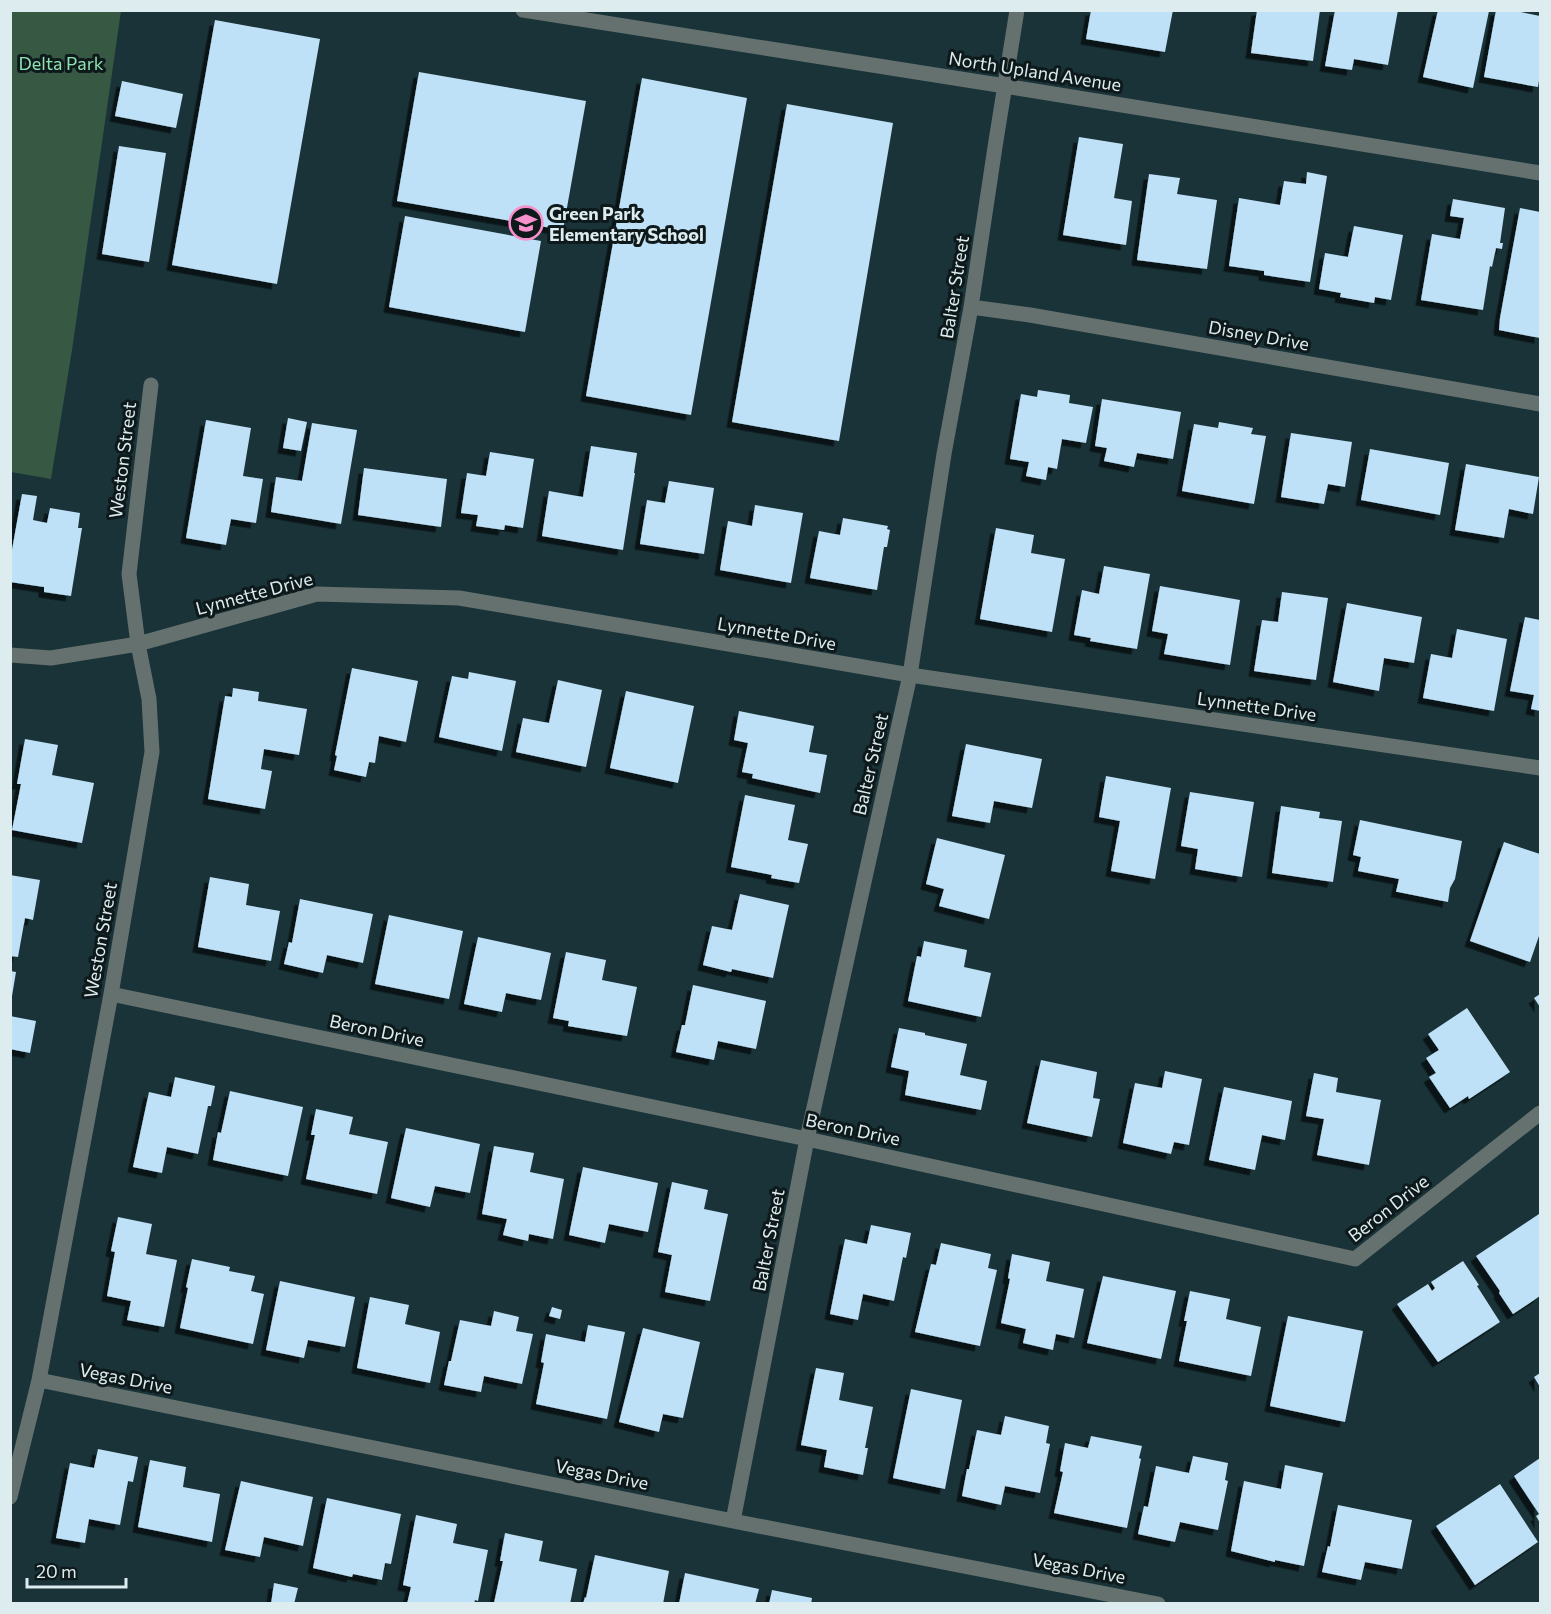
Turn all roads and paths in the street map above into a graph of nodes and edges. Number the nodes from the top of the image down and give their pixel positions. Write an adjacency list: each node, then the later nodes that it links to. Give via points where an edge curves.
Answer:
1 (522, 10): 3 (street, North Upland Avenue)
2 (1017, 10): 3 (street, Balter Street)
3 (1005, 86): 4 (street, North Upland Avenue); 5 (street, Balter Street)
4 (1540, 173)
5 (971, 307): 7 (street, Disney Drive); 10 (street, Balter Street)
6 (151, 385): 8 (street, Weston Street, via 129,574)
7 (1540, 404)
8 (138, 644): 9 (street, Lynnette Drive, via 51,658); 10 (street, Lynnette Drive, via 317,594 459,598); 12 (street, Weston Street, via 149,699 152,752)
9 (10, 655)
10 (910, 675): 11 (street, Lynnette Drive); 14 (street, Balter Street)
11 (1540, 768)
12 (111, 994): 14 (street, Beron Drive); 15 (street, Weston Street)
13 (1540, 1113): 14 (street, Beron Drive, via 1355,1259)
14 (807, 1139): 17 (street, Balter Street)
15 (39, 1380): 16 (street, Weston Street); 17 (street, Vegas Drive)
16 (10, 1497)
17 (733, 1521): 18 (street, Vegas Drive)
18 (1158, 1604)

